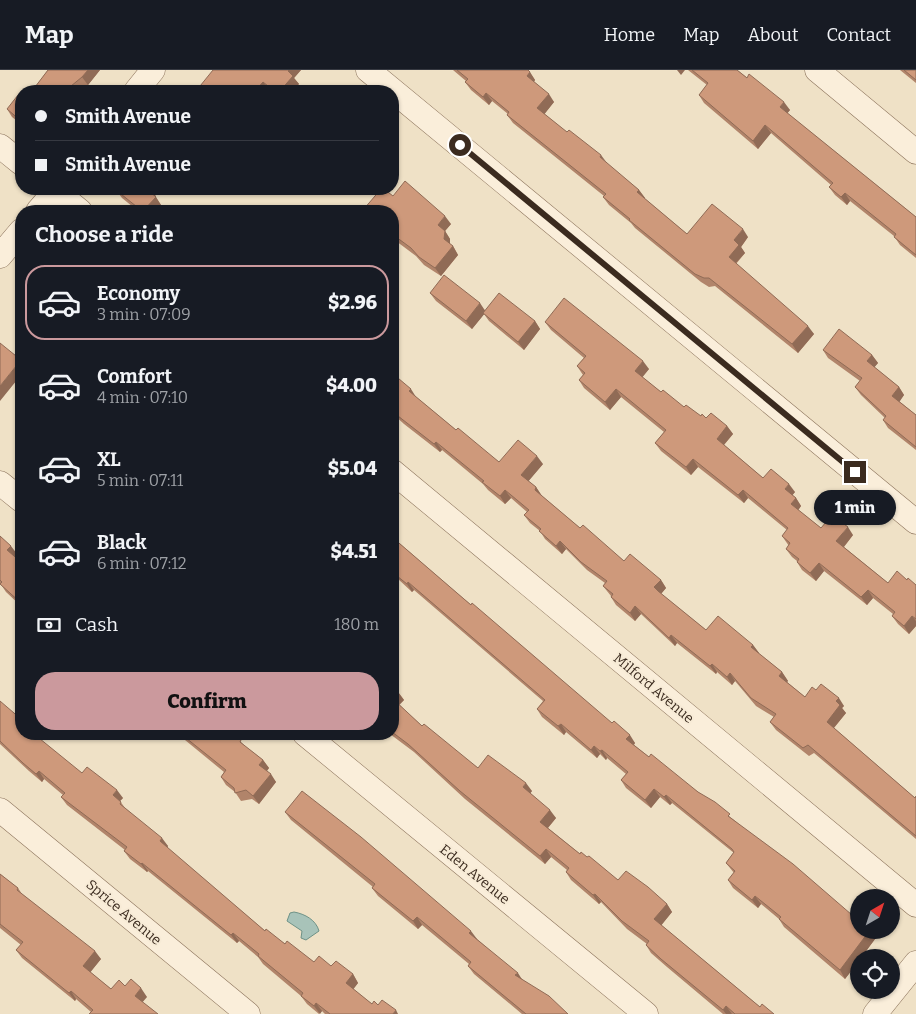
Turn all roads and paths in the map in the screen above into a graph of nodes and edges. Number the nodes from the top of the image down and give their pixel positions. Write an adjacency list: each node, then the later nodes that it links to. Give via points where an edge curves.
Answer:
1 (153, 70): 4 (street)
2 (368, 70): 5 (street)
3 (817, 70): 8 (street)
4 (141, 85)
5 (386, 85)
6 (399, 96): 19 (street)
7 (0, 146): 9 (street)
8 (916, 152)
9 (15, 158)
10 (50, 195): 12 (street)
11 (62, 195): 13 (street)
12 (43, 205)
13 (73, 205)
14 (15, 238): 15 (street)
15 (0, 256)
16 (399, 476): 22 (street, Milford Avenue)
17 (0, 483): 18 (street)
18 (15, 495)
19 (916, 522)
20 (312, 740): 25 (street, Eden Avenue)
21 (0, 810): 24 (street, Sprice Avenue)
22 (916, 905)
23 (916, 964): 26 (street)
24 (248, 1014)
25 (646, 1014)
26 (875, 1014)

